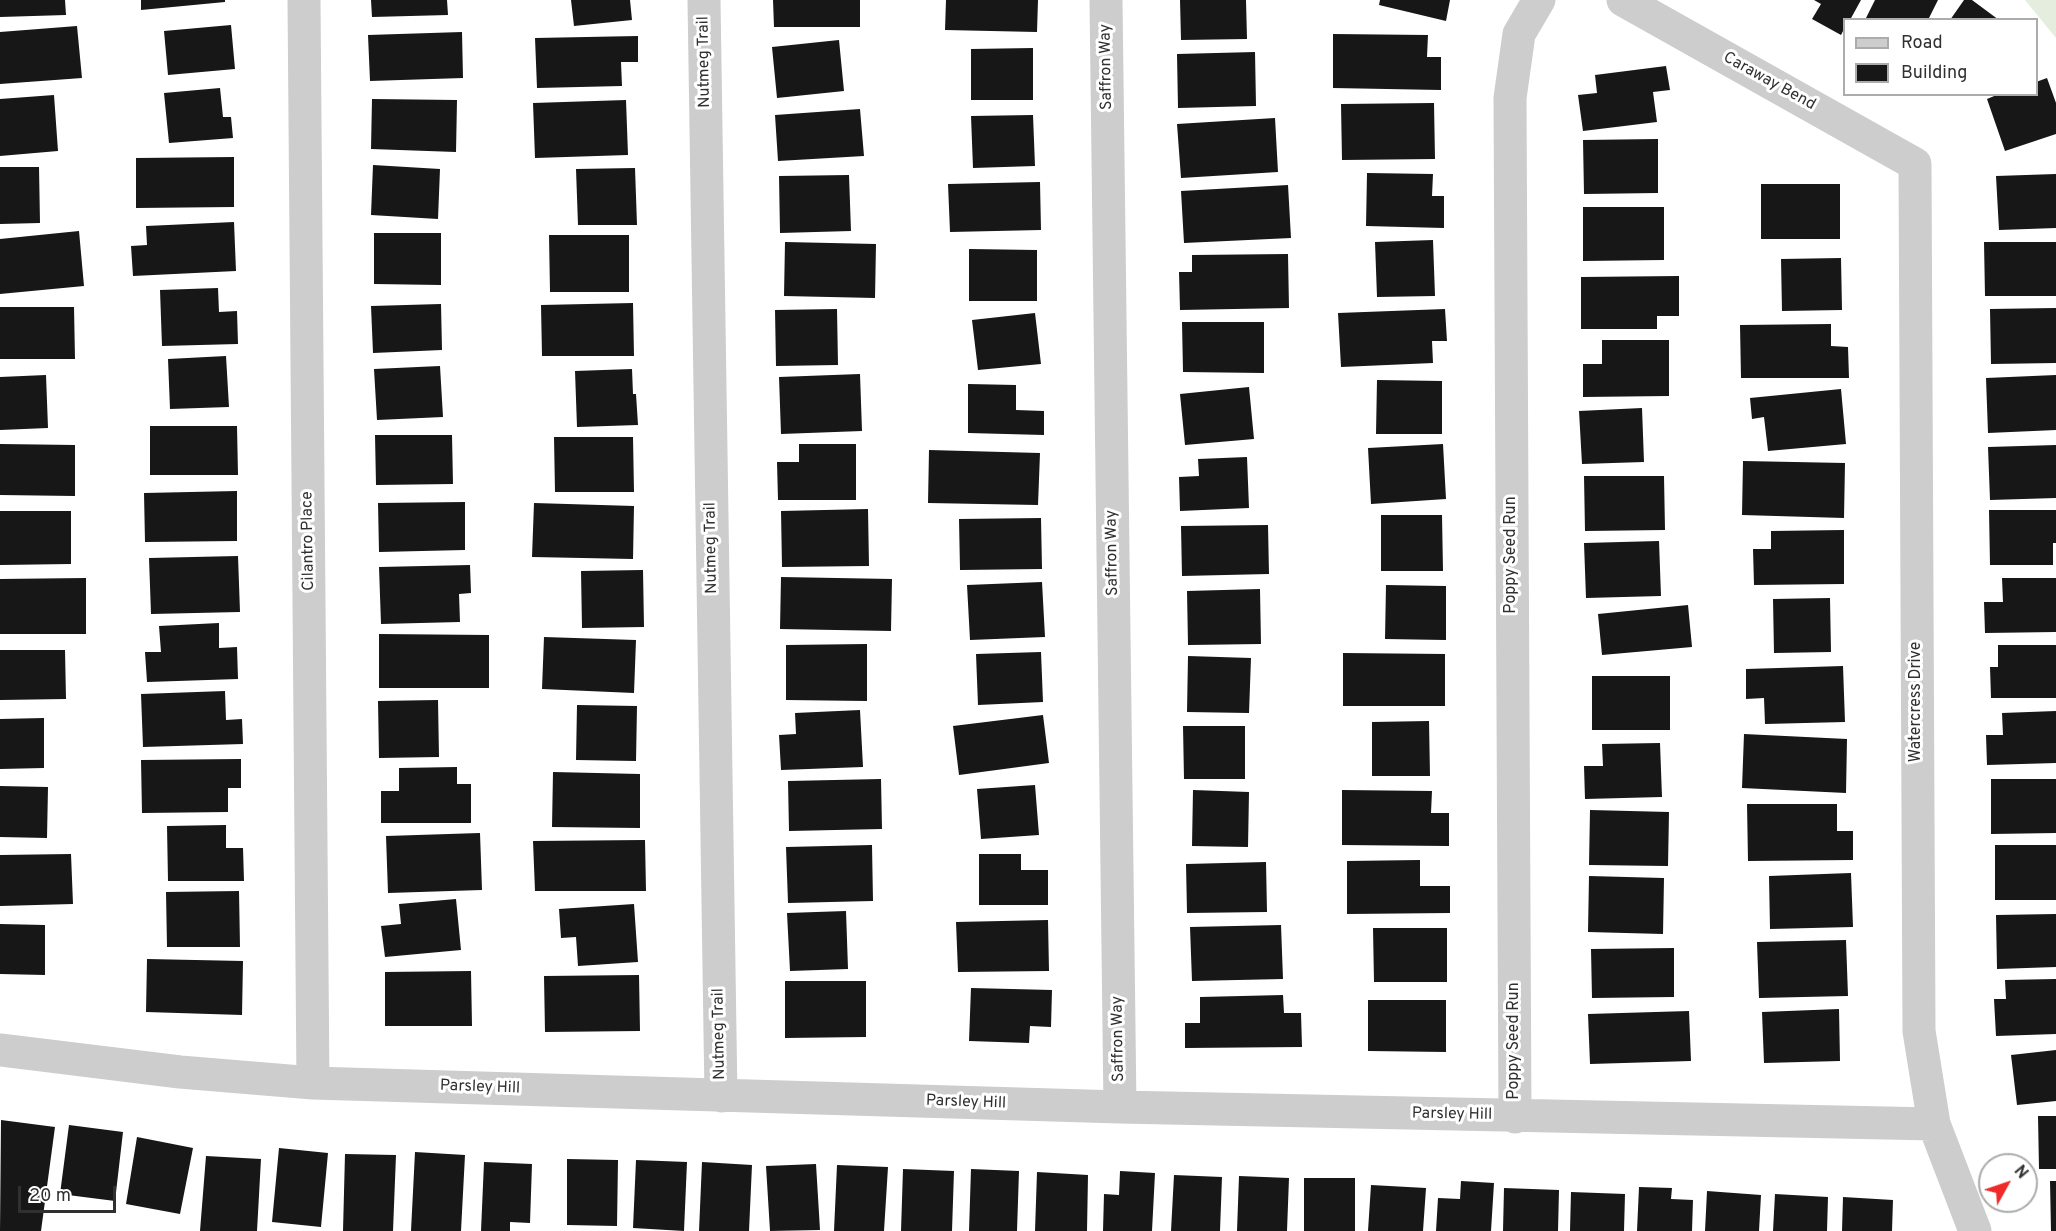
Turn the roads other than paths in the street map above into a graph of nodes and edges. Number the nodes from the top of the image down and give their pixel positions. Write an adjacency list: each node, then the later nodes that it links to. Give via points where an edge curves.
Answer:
1 (304, 0): 8 (street, Cilantro Place)
2 (704, 0): 9 (street, Nutmeg Trail)
3 (1106, 0): 10 (street, Saffron Way)
4 (1539, 0): 11 (street, Poppy Seed Run, via 1519,34 1510,98)
5 (1623, 0): 6 (street, Caraway Bend)
6 (1915, 164): 12 (street, Watercress Drive, via 1919,1031)
7 (0, 1050): 8 (street, Parsley Hill, via 180,1072)
8 (314, 1083): 9 (street, Parsley Hill)
9 (721, 1096): 10 (street, Parsley Hill)
10 (1120, 1107): 11 (street, Parsley Hill)
11 (1515, 1117): 12 (street, Parsley Hill)
12 (1934, 1124): 13 (street, Watercress Drive)
13 (1975, 1231)

